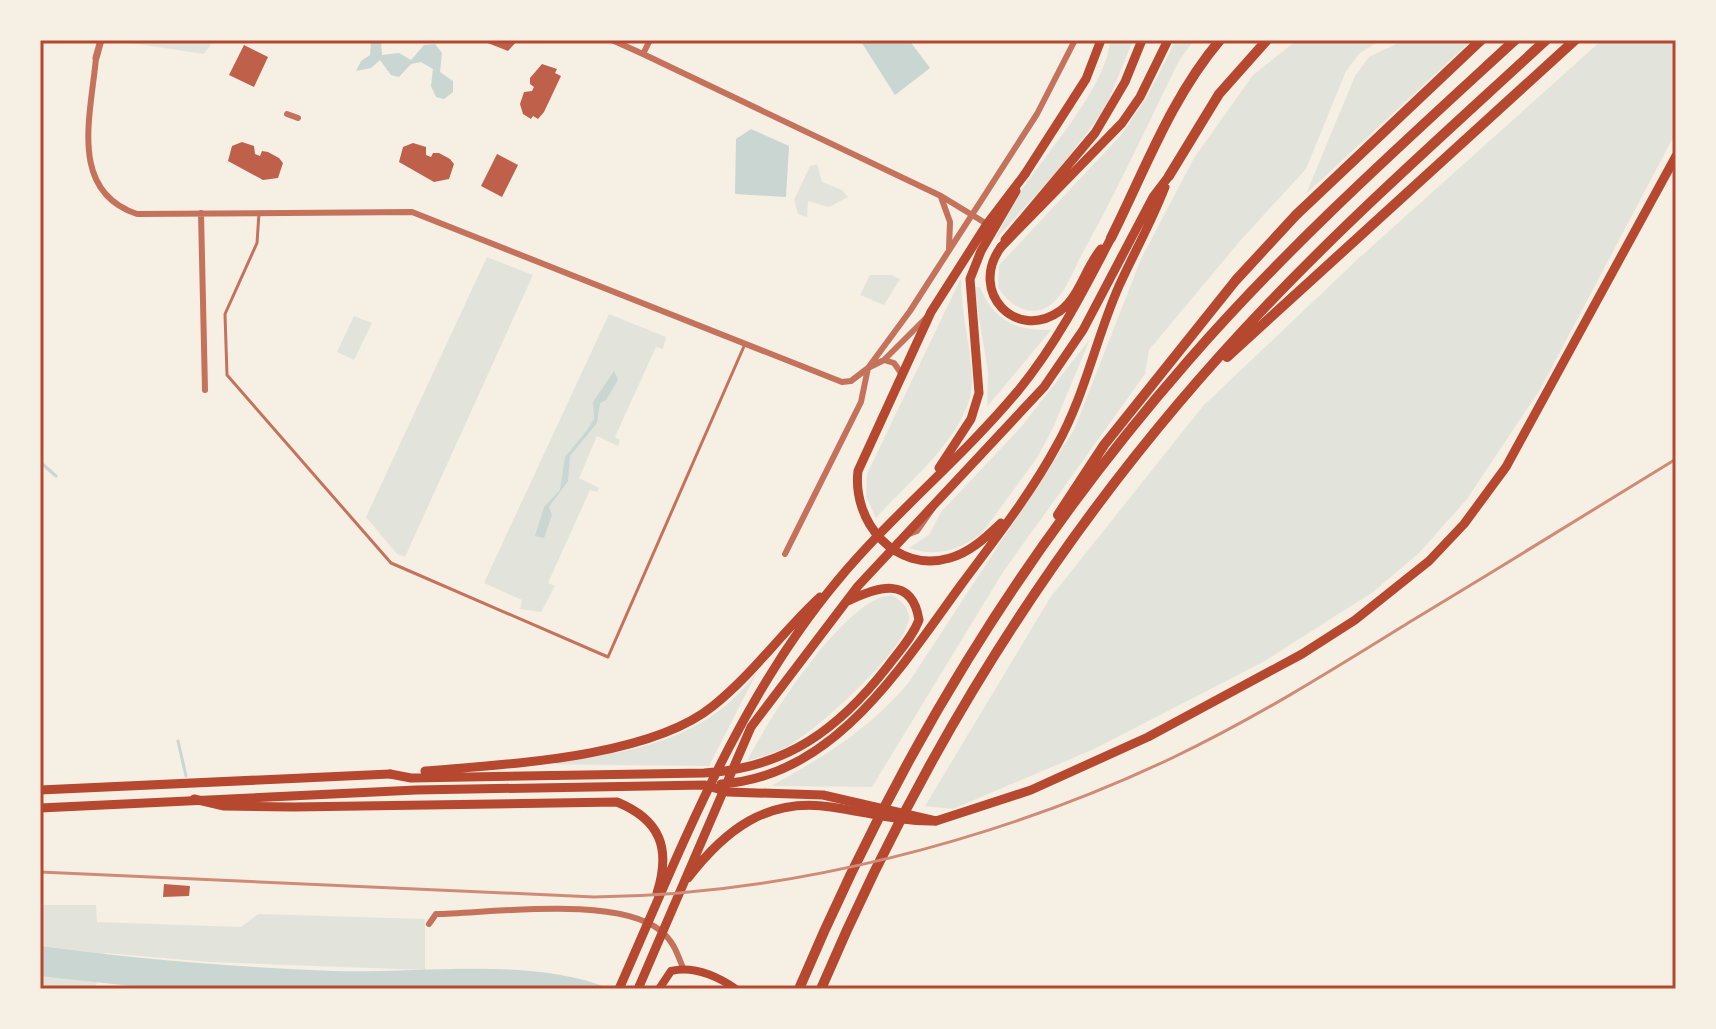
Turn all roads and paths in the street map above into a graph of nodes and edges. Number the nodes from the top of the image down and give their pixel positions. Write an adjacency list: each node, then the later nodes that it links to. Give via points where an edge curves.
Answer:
1 (98, 40): 15 (street)
2 (612, 40): 14 (street)
3 (650, 40): 14 (street)
4 (1075, 40): 24 (street, via 1062,72)
5 (1101, 40): 19 (main road, via 1086,79)
6 (1142, 40): 27 (main road, via 1095,133)
7 (1168, 40): 27 (main road, via 1122,123)
8 (1220, 40): 26 (highway, via 1172,110)
9 (1267, 40): 20 (highway, via 1219,94)
10 (1481, 40): 38 (highway, via 1296,215 1236,280 1086,469)
11 (1515, 40): 38 (highway, via 1342,201 1190,358)
12 (1546, 40): 34 (highway, via 1309,263)
13 (1575, 40): 34 (highway)
14 (643, 54): 21 (street)
15 (96, 58): 22 (street, via 88,153 101,191 112,204 137,214)
16 (287, 114): 17 (street)
17 (298, 118)
18 (1676, 156): 47 (main road, via 1506,467 1429,561 1355,620 1229,694 1072,773)
19 (1025, 174): 25 (main road); 36 (main road, via 970,279 979,393 971,419)
20 (1169, 176): 37 (main road, via 1119,285 1078,400); 41 (main road, via 1066,358)
21 (941, 196): 24 (street); 28 (street, via 950,222)
22 (201, 213): 23 (street); 35 (street)
23 (259, 213): 30 (street, via 412,212); 30 (lane, via 257,243 225,314 227,375 391,563 608,657)
24 (973, 215): 25 (street); 28 (street)
25 (987, 224): 29 (main road)
26 (1111, 238): 27 (main road, via 1071,301 1058,313 1028,319 1006,311 991,292 990,266); 36 (main road, via 1040,363)
27 (1001, 247)
28 (949, 252): 32 (street)
29 (931, 312): 31 (street); 33 (main road)
30 (745, 344): 32 (street, via 842,382)
31 (884, 360): 32 (street); 33 (street, via 900,367)
32 (868, 368): 39 (street, via 861,402)
33 (901, 375): 37 (main road, via 858,471 858,501 876,534 905,556 926,561 950,558 981,542)
34 (1204, 376): 57 (highway, via 1052,567 991,659 916,791)
35 (205, 390)
36 (931, 481): 40 (main road)
37 (1019, 506): 43 (main road, via 904,663 849,725 788,767 740,783)
38 (1049, 535): 56 (highway, via 961,665 896,782)
39 (785, 554)
40 (837, 581): 42 (main road, via 715,705 677,729 608,749); 49 (main road, via 739,723)
41 (844, 603): 42 (main road, via 873,589 895,587 911,598 919,620 854,706 816,737 775,760 704,773 411,778); 48 (main road, via 751,727)
42 (390, 774): 44 (main road)
43 (705, 785): 45 (main road); 47 (main road, via 728,792 842,798)
44 (40, 790)
45 (194, 799): 46 (main road); 49 (main road, via 224,806 294,807 617,802 643,815 661,841 665,858)
46 (40, 808)
47 (936, 821): 48 (main road, via 909,822 827,806 781,810 728,833)
48 (684, 884): 53 (main road)
49 (649, 919): 52 (main road)
50 (429, 924): 51 (street, via 436,914 528,909 633,917 674,944)
51 (683, 968): 54 (main road, via 671,971); 55 (main road)
52 (619, 989)
53 (638, 989)
54 (659, 989)
55 (736, 989)
56 (799, 989)
57 (821, 989)

